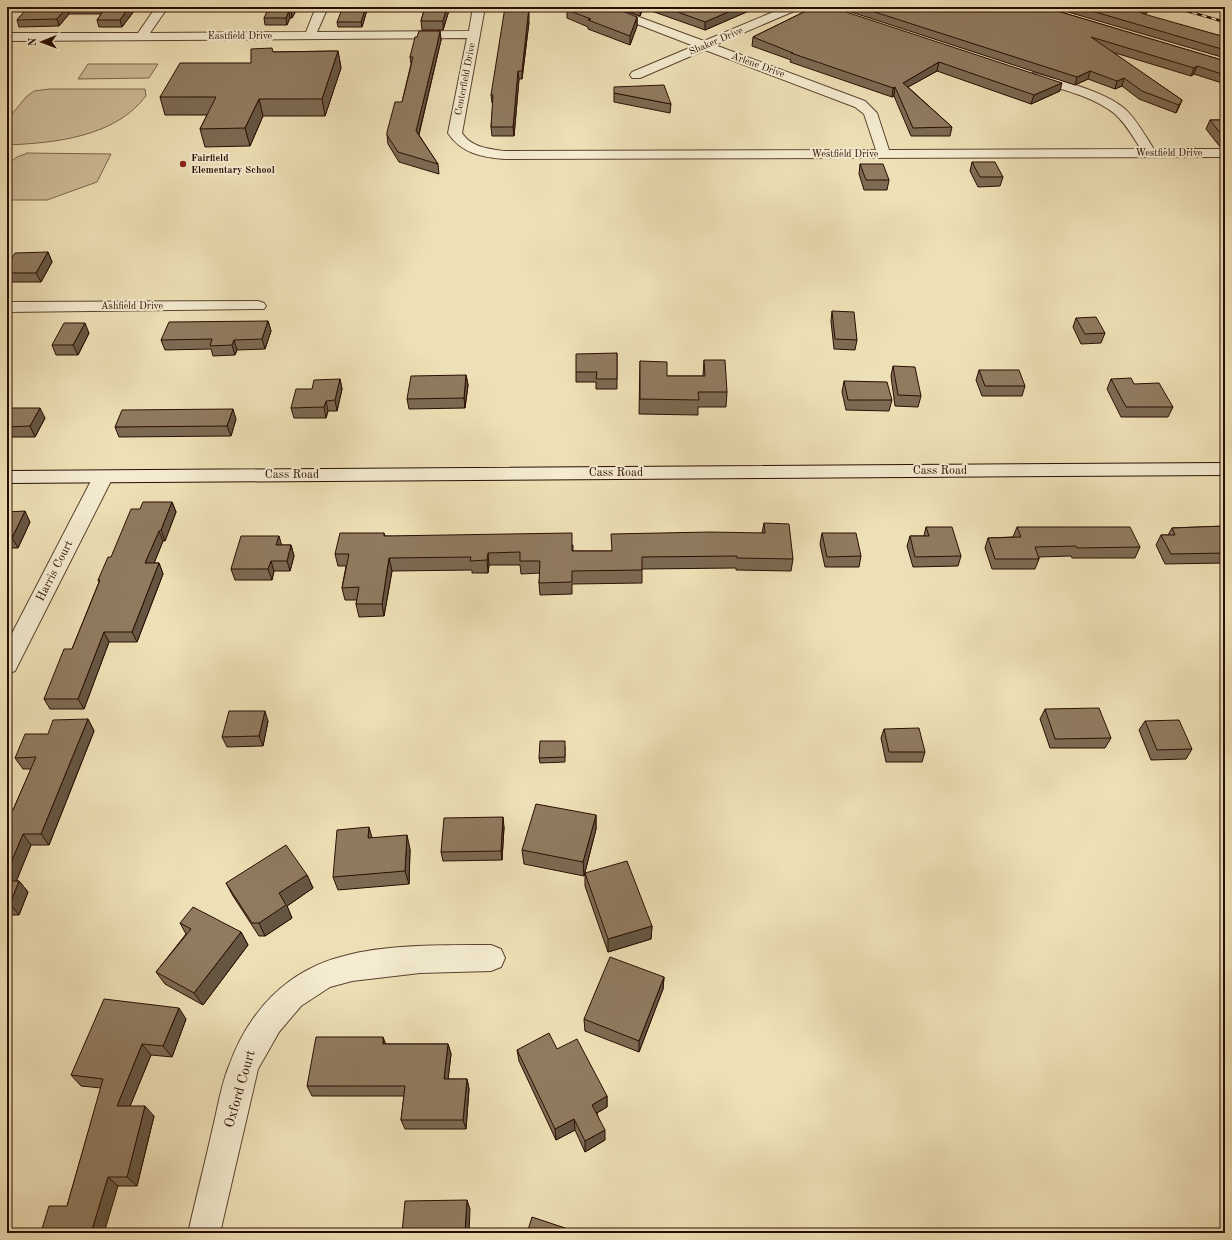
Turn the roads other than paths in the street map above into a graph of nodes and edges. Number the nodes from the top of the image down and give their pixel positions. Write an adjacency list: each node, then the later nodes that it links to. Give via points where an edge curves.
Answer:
1 (9, 7): 7 (street)
2 (162, 7): 10 (street)
3 (322, 7): 9 (street)
4 (479, 7): 8 (street, Centerfield Drive)
5 (602, 7): 12 (street, Arlene Drive)
6 (795, 7): 12 (street, Shaker Drive)
7 (7, 9)
8 (474, 34): 9 (street, Eastfield Drive); 15 (street, Centerfield Drive, via 455,133)
9 (310, 35): 10 (street, Eastfield Drive)
10 (142, 36): 11 (street, Eastfield Drive)
11 (7, 37)
12 (706, 46): 14 (street, Shaker Drive); 18 (street, Arlene Drive, via 860,104 870,113)
13 (1022, 73): 16 (street, via 1089,96 1118,110 1131,124)
14 (636, 76)
15 (467, 146): 18 (street, Westfield Drive, via 504,155)
16 (1150, 153): 17 (street, Westfield Drive); 18 (street, Westfield Drive)
17 (1225, 153)
18 (884, 154)
19 (258, 306): 20 (street, Ashfield Drive)
20 (7, 307)
21 (1225, 469): 23 (street, Cass Road)
22 (7, 477): 23 (street, Cass Road)
23 (102, 477): 24 (street, Harris Court)
24 (7, 665)
25 (491, 958): 26 (street, Oxford Court, via 443,958 372,964 337,971 303,987 284,1002 254,1042 243,1067)
26 (204, 1233)

